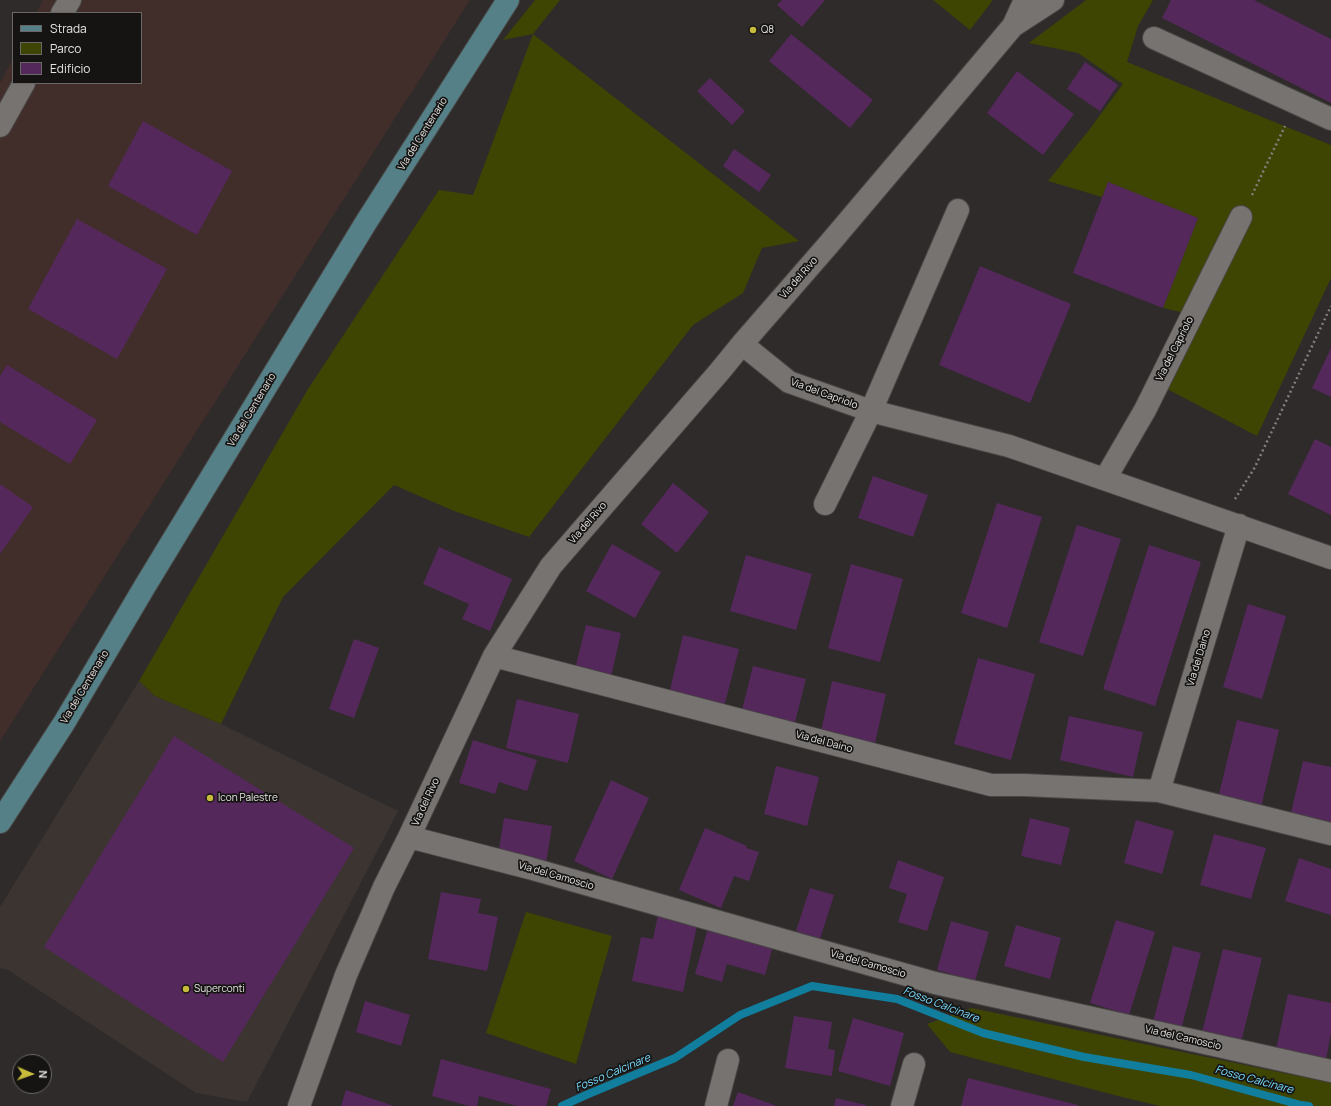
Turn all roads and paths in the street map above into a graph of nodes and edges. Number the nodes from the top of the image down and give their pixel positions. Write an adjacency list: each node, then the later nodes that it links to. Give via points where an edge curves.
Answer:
1 (70, 0): 5 (street)
2 (508, 0): 23 (street, Via del Centenario, via 365,224 64,723)
3 (1025, 0): 6 (street, Via del Rivo)
4 (1053, 0): 6 (street, Via del Rivo)
5 (63, 12)
6 (1013, 26): 15 (street, Via del Rivo)
7 (1154, 38): 9 (street)
8 (23, 84): 11 (street)
9 (1296, 103): 10 (street); 13 (path)
10 (1331, 119)
11 (0, 126)
12 (958, 210): 16 (street, Via del Capriolo)
13 (1241, 217): 17 (street, Via del Capriolo, via 1144,410)
14 (1331, 306): 19 (path)
15 (742, 344): 16 (street, Via del Capriolo, via 789,382); 21 (street, Via del Rivo, via 551,566)
16 (871, 411): 17 (street, Via del Capriolo, via 1009,446); 18 (street, Via del Capriolo)
17 (1105, 479): 19 (street, Via del Capriolo)
18 (825, 504)
19 (1230, 522): 20 (street, Via del Capriolo); 22 (street, Via del Daino)
20 (1331, 558)
21 (494, 656): 22 (street, Via del Daino, via 991,785); 25 (street, Via del Rivo)
22 (1159, 791): 24 (street, Via del Daino)
23 (0, 822)
24 (1331, 834)
25 (409, 837): 28 (street, Via del Camoscio, via 537,870 935,983); 29 (street, Via del Rivo, via 346,975)
26 (728, 1060): 30 (street)
27 (914, 1064): 31 (street)
28 (1331, 1071)
29 (299, 1106)
30 (716, 1106)
31 (902, 1106)

